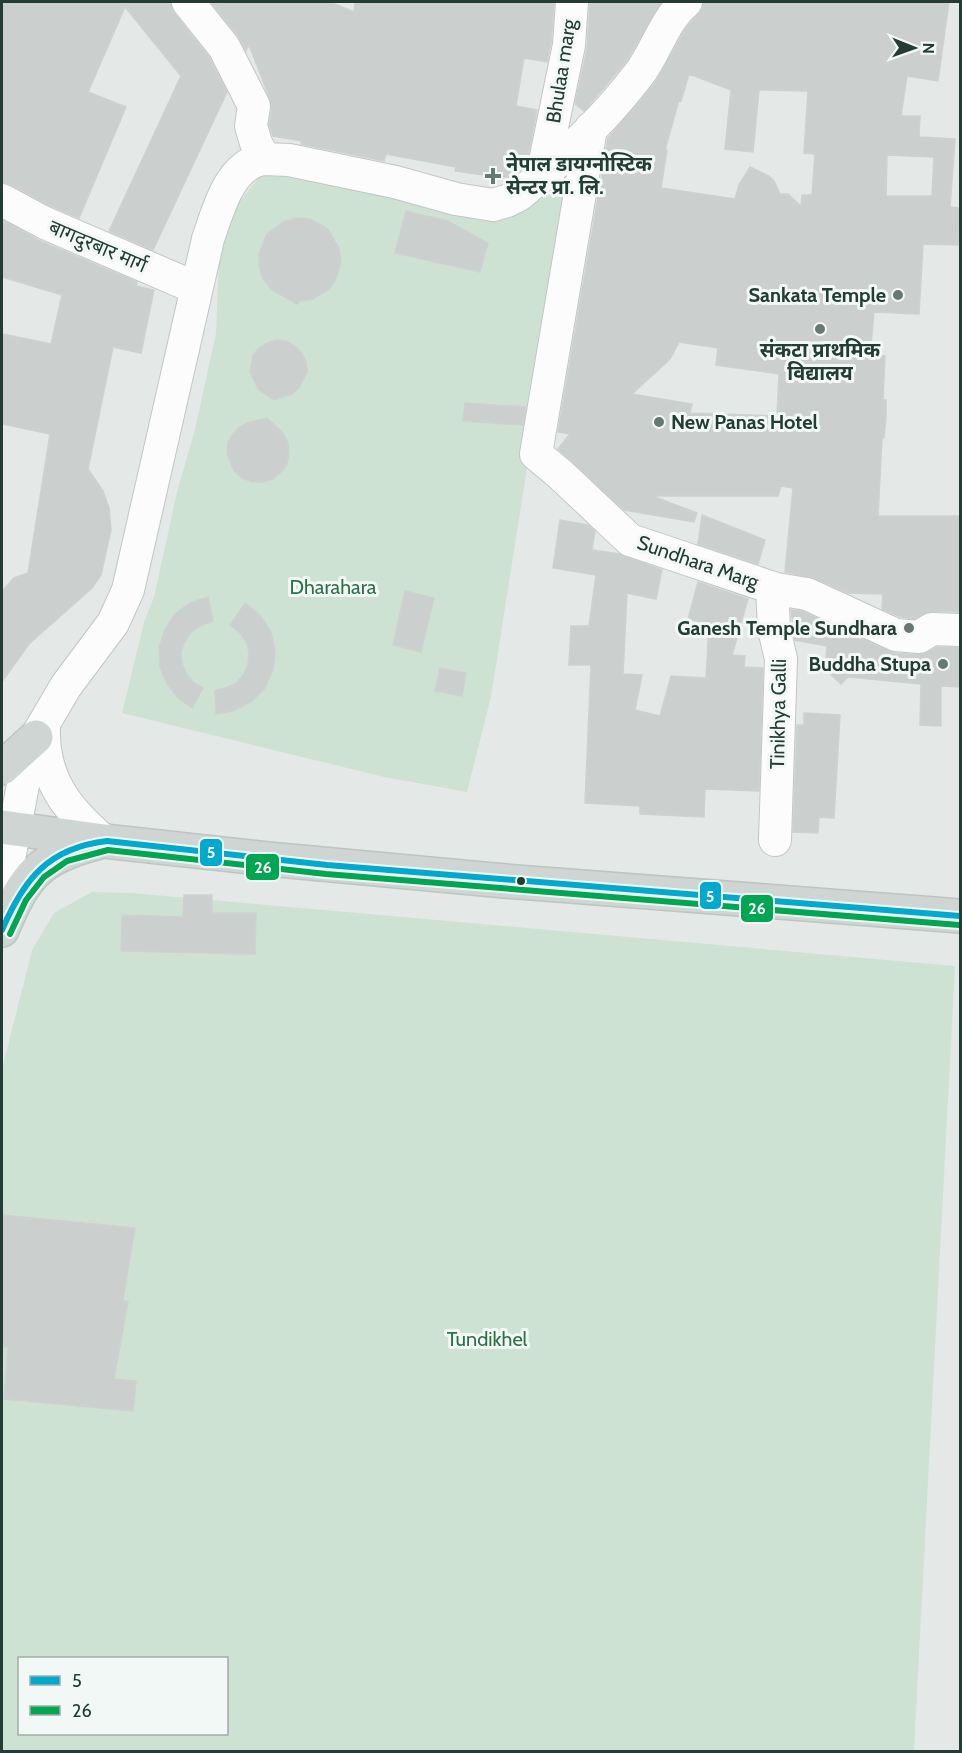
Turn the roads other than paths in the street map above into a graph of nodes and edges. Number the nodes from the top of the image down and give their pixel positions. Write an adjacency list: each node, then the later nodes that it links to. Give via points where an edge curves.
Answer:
1 (188, 2): 5 (street, via 224,47 254,106 251,126)
2 (572, 2): 6 (street, Bhulaa marg, via 569,45)
3 (686, 2): 4 (street, via 668,24 639,74)
4 (591, 128): 6 (street); 9 (street, Sundhara Marg, via 536,454 630,540)
5 (260, 151): 6 (street, via 492,205 519,195); 8 (street, via 222,201)
6 (542, 176)
7 (2, 200): 8 (street, बागदुरबार मार्ग, via 45,223)
8 (196, 288): 11 (street, via 128,590 113,623 66,686)
9 (772, 588): 10 (street, Sundhara Marg, via 807,594 896,635 919,636 932,629); 14 (street, Tinikhya Galli, via 774,629 781,659)
10 (960, 630)
11 (40, 730): 12 (main road); 13 (street); 15 (street, via 46,760 65,803)
12 (2, 768)
13 (8, 828): 15 (main road); 16 (street)
14 (775, 840)
15 (104, 841): 17 (main road, via 505,881); 18 (main road, via 54,857 40,867 26,881)
16 (2, 896)
17 (960, 916)
18 (2, 930)

